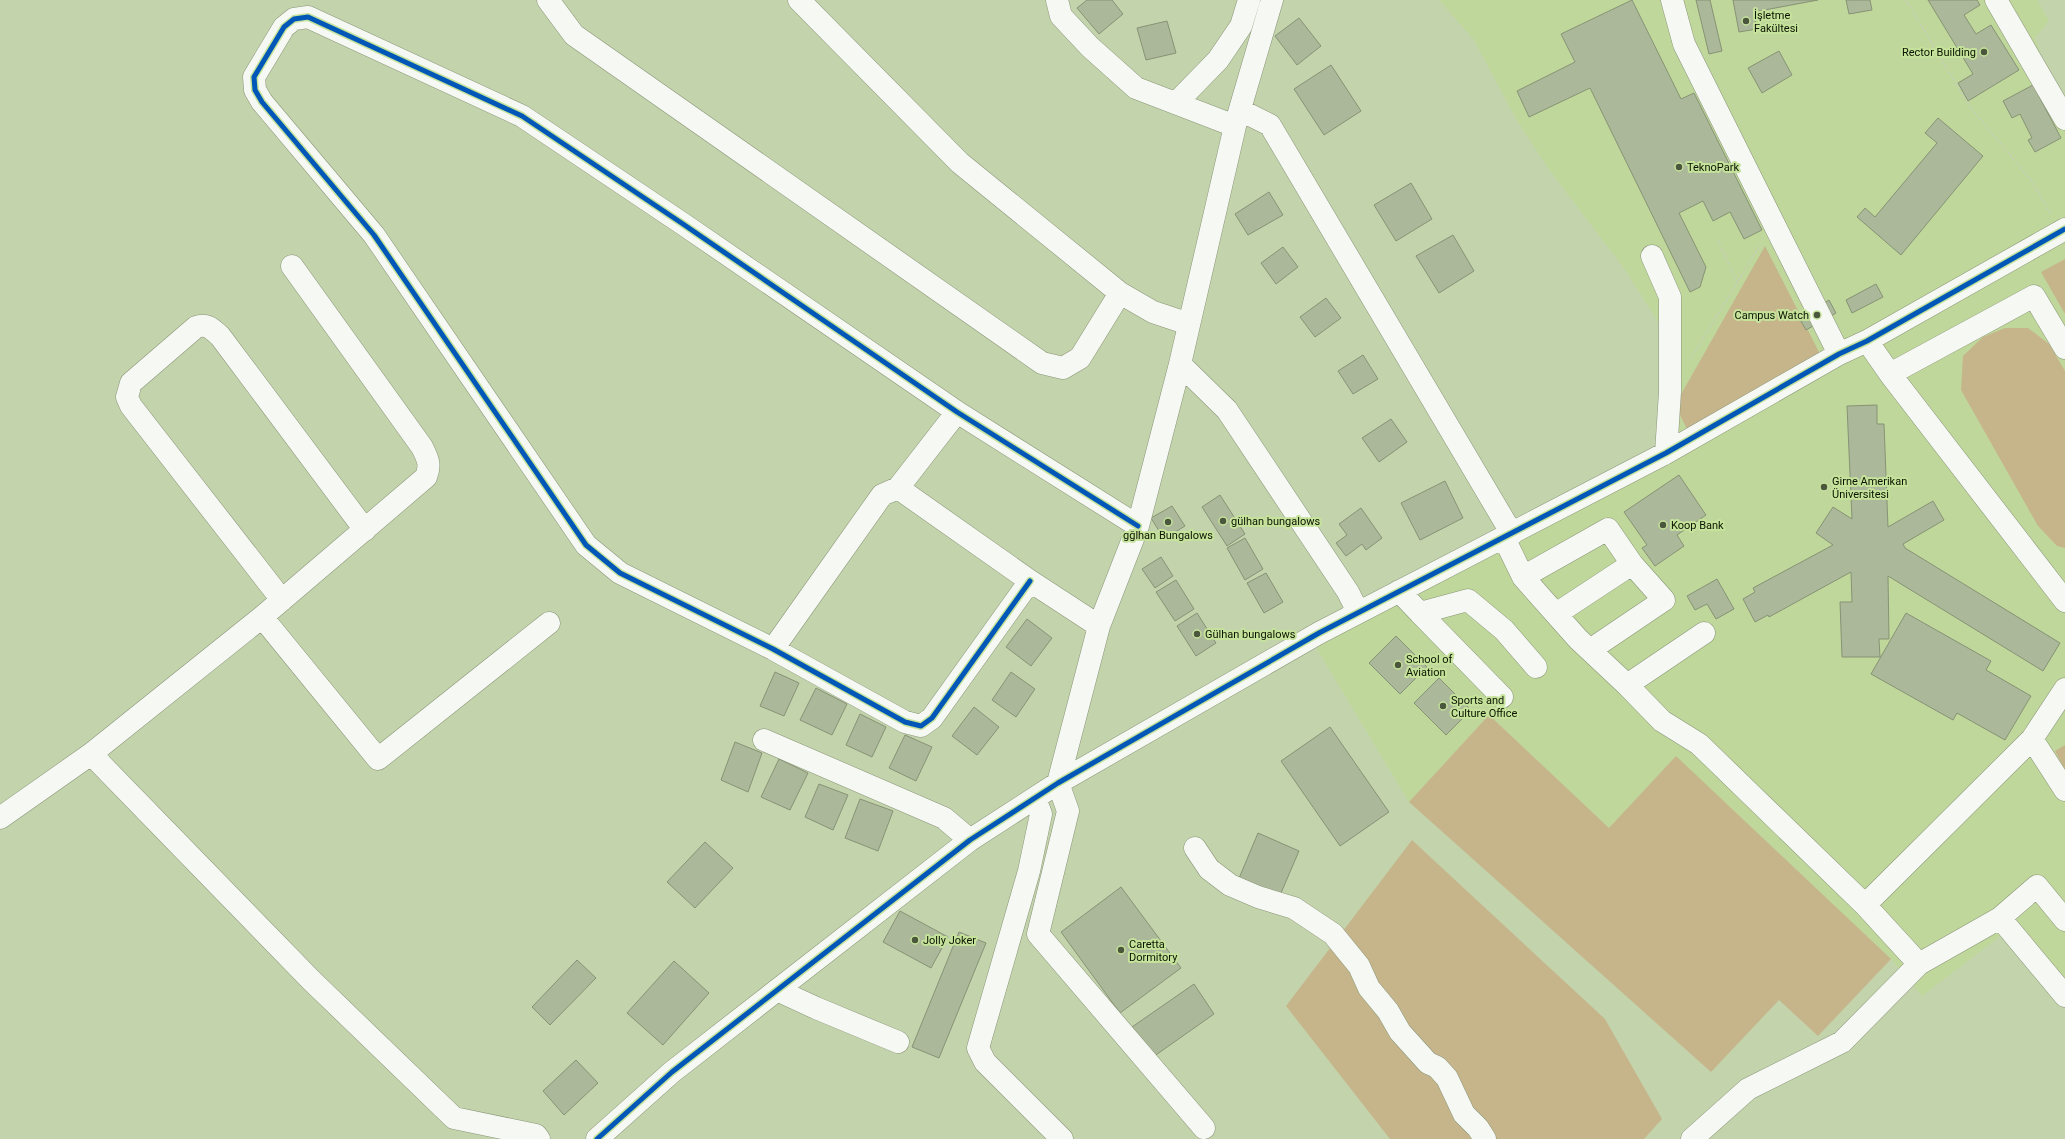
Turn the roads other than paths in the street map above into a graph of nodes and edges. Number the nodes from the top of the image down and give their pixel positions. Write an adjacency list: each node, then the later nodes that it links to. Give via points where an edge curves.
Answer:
1 (548, 0): 14 (street, via 574,35 1042,362 1063,368 1080,358)
2 (799, 0): 14 (street, via 960,163)
3 (1057, 0): 8 (street, via 1061,16 1090,47 1136,88)
4 (1249, 0): 8 (street, via 1241,26 1218,60)
5 (1272, 0): 9 (street)
6 (1672, 0): 18 (street, via 1684,44)
7 (1996, 0): 10 (street)
8 (1176, 103): 9 (street)
9 (1237, 118): 15 (street); 26 (street, via 1270,125)
10 (2065, 119)
11 (2064, 230): 16 (street)
12 (1652, 256): 22 (street, via 1670,296 1670,392)
13 (292, 266): 25 (street, via 429,460 430,468 426,478)
14 (1120, 293): 15 (street, via 1153,312)
15 (1189, 324): 19 (street)
16 (1867, 340): 18 (street); 20 (street)
17 (2065, 348): 20 (street, via 2034,296)
18 (1839, 354): 22 (street)
19 (1180, 364): 24 (street); 33 (street, via 1227,410 1348,592)
20 (1890, 374): 31 (street)
21 (957, 412): 23 (street); 24 (street); 40 (street, via 522,116 308,17 294,20 284,27 254,77 255,90 262,102 374,235 586,545 620,573)
22 (1666, 452): 26 (street)
23 (898, 488): 29 (street); 40 (street, via 882,495)
24 (1138, 526): 38 (street)
25 (365, 530): 32 (street); 32 (street, via 220,336 209,326 196,327 131,383 127,397)
26 (1508, 536): 28 (street); 30 (street)
27 (1632, 564): 28 (street, via 1608,529); 35 (street); 41 (street, via 1664,600)
28 (1523, 577): 35 (street)
29 (1030, 581): 38 (street); 40 (street, via 932,718 921,726 906,722)
30 (1400, 591): 33 (street); 34 (street)
31 (2063, 594)
32 (282, 600): 36 (street)
33 (1358, 612): 49 (street)
34 (1420, 613): 42 (street, via 1468,600 1504,630); 45 (street)
35 (1556, 614): 41 (street)
36 (262, 617): 37 (street, via 378,759); 48 (street)
37 (549, 623)
38 (1099, 626): 49 (street)
39 (1704, 633): 43 (street)
40 (773, 649)
41 (1590, 650): 43 (street)
42 (1536, 667)
43 (1627, 685): 55 (street, via 1662,721 1699,744)
44 (2065, 689): 46 (street)
45 (1502, 697)
46 (2032, 739): 50 (street); 55 (street)
47 (764, 740): 53 (street, via 944,818)
48 (91, 754): 52 (street); 63 (street, via 311,980 454,1118 536,1135)
49 (1058, 783): 51 (street); 62 (street, via 1068,811 1038,934)
50 (2065, 790)
51 (1034, 798): 53 (street); 65 (street, via 1041,814 1029,871 978,1048 985,1062)
52 (0, 818)
53 (970, 840): 59 (street)
54 (1195, 848): 66 (street, via 1209,869 1230,885 1294,908 1333,934 1359,966 1369,988 1388,1011 1400,1032 1428,1063 1437,1067 1447,1078 1464,1114 1478,1128)
55 (1865, 905): 58 (street)
56 (2000, 918): 57 (street, via 2037,886); 58 (street); 60 (street)
57 (2065, 920)
58 (1919, 964): 67 (street, via 1842,1042 1748,1089)
59 (778, 990): 61 (street); 64 (street, via 672,1072)
60 (2065, 996)
61 (898, 1042)
62 (1204, 1128)
63 (539, 1139)
64 (597, 1139)
65 (1062, 1139)
66 (1484, 1139)
67 (1692, 1139)

